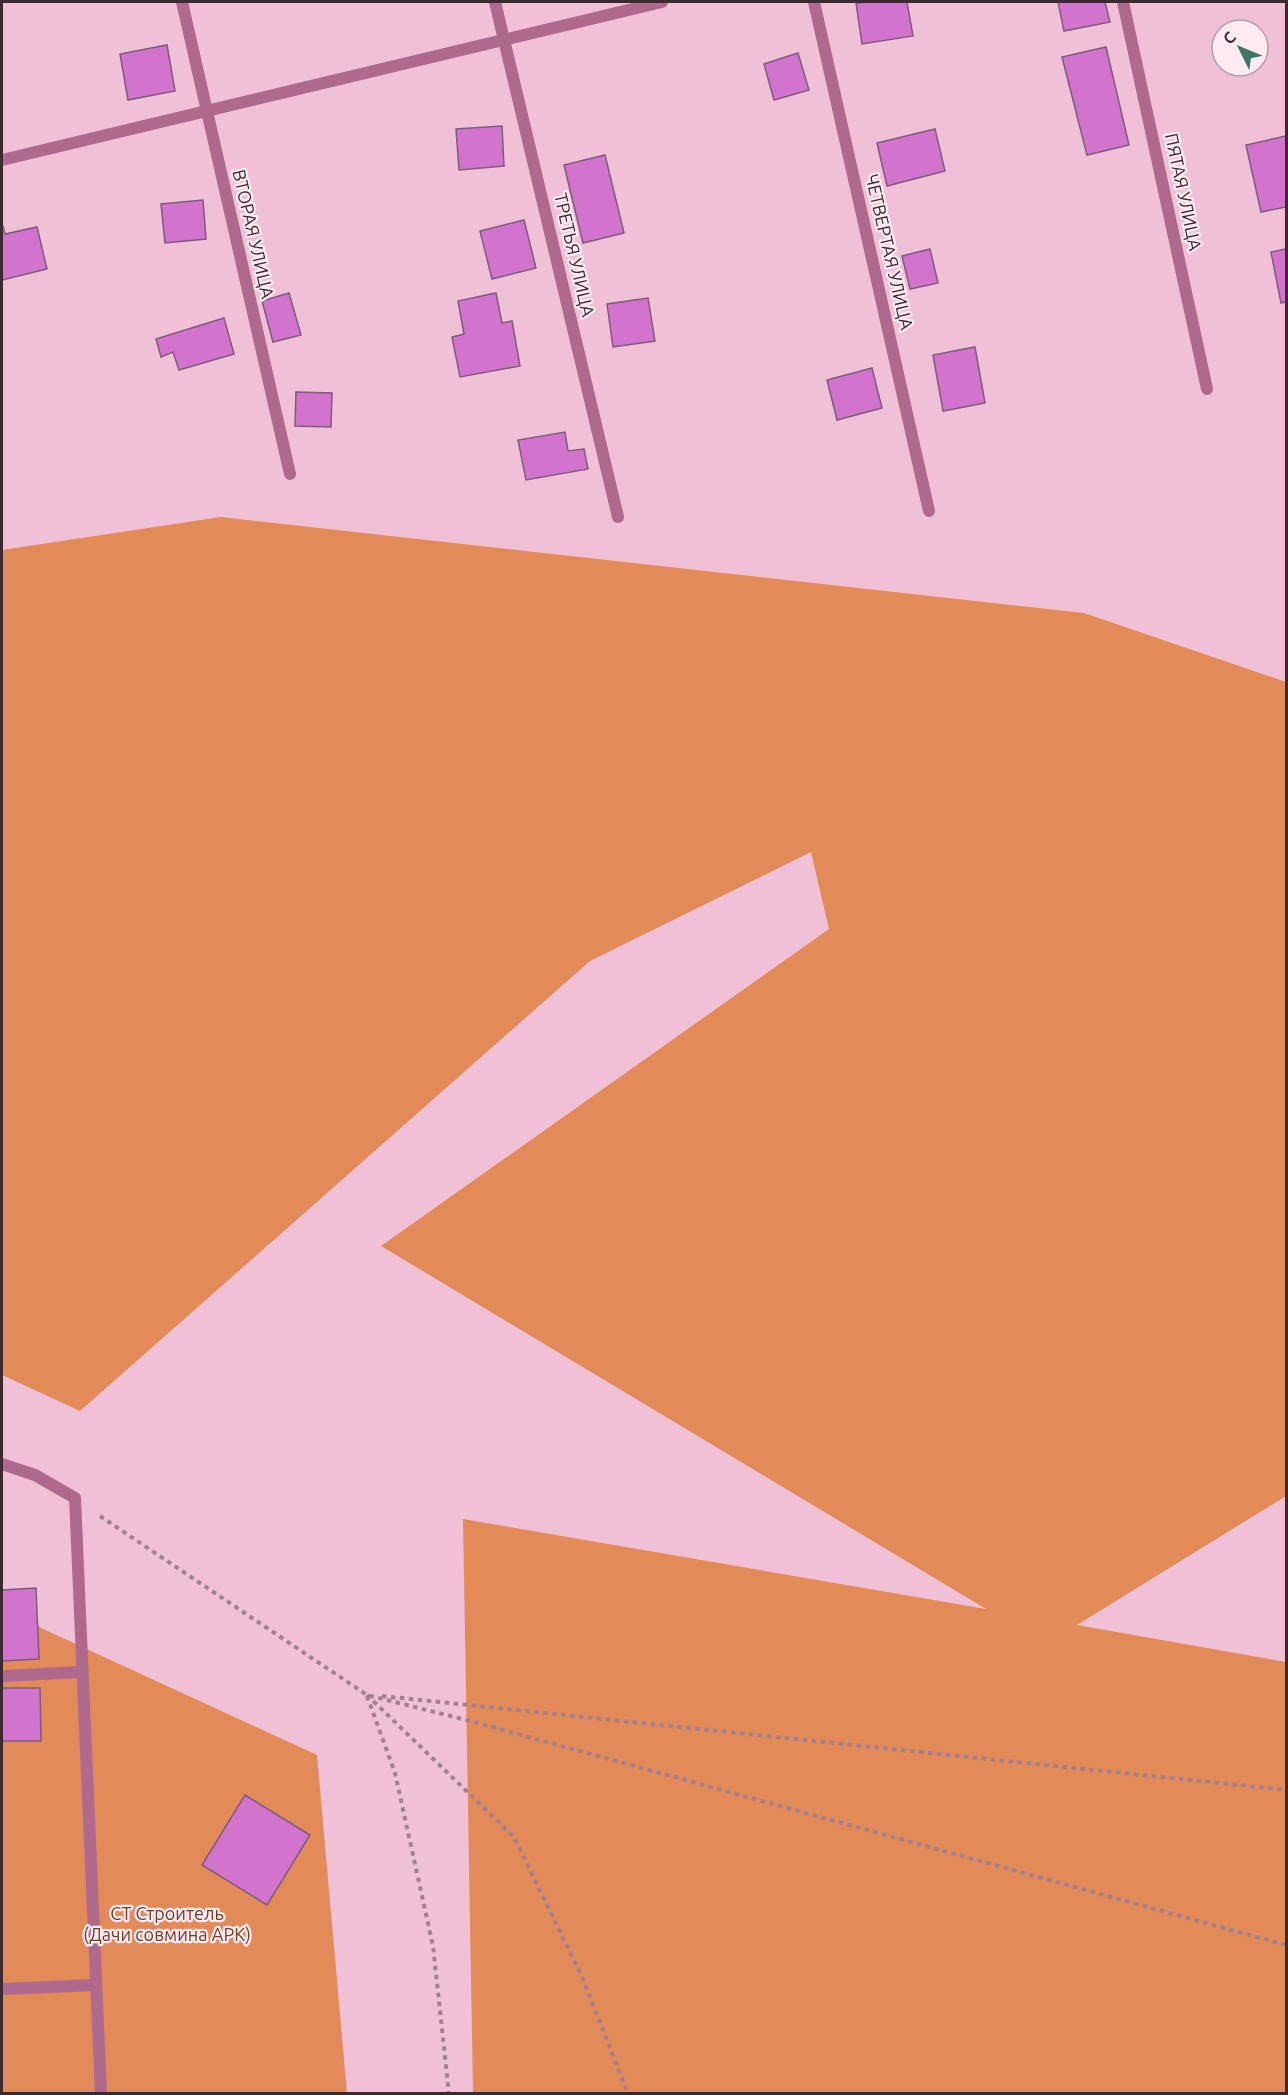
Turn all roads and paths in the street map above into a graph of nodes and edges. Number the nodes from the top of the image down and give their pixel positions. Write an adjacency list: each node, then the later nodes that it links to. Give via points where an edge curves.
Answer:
1 (182, 2): 7 (street, ВТОРАЯ УЛИЦА)
2 (495, 2): 6 (street, ТРЕТЬЯ УЛИЦА)
3 (662, 2): 6 (street)
4 (814, 2): 11 (street, ЧЕТВЕРТАЯ УЛИЦА)
5 (1123, 2): 9 (street, ПЯТАЯ УЛИЦА)
6 (504, 38): 7 (street); 12 (street, ТРЕТЬЯ УЛИЦА)
7 (207, 110): 8 (street); 10 (street, ВТОРАЯ УЛИЦА)
8 (2, 160)
9 (1207, 389)
10 (290, 474)
11 (929, 511)
12 (618, 517)
13 (2, 1464): 14 (street, via 35,1475)
14 (75, 1498): 15 (street); 17 (path)
15 (81, 1672): 16 (street); 20 (street)
16 (2, 1677)
17 (367, 1695): 18 (path); 19 (path); 23 (path, via 395,1773 433,1946); 24 (path, via 514,1837 583,1979)
18 (1287, 1790)
19 (1287, 1945)
20 (96, 1985): 21 (street); 22 (street)
21 (2, 1989)
22 (101, 2094)
23 (449, 2094)
24 (628, 2094)

